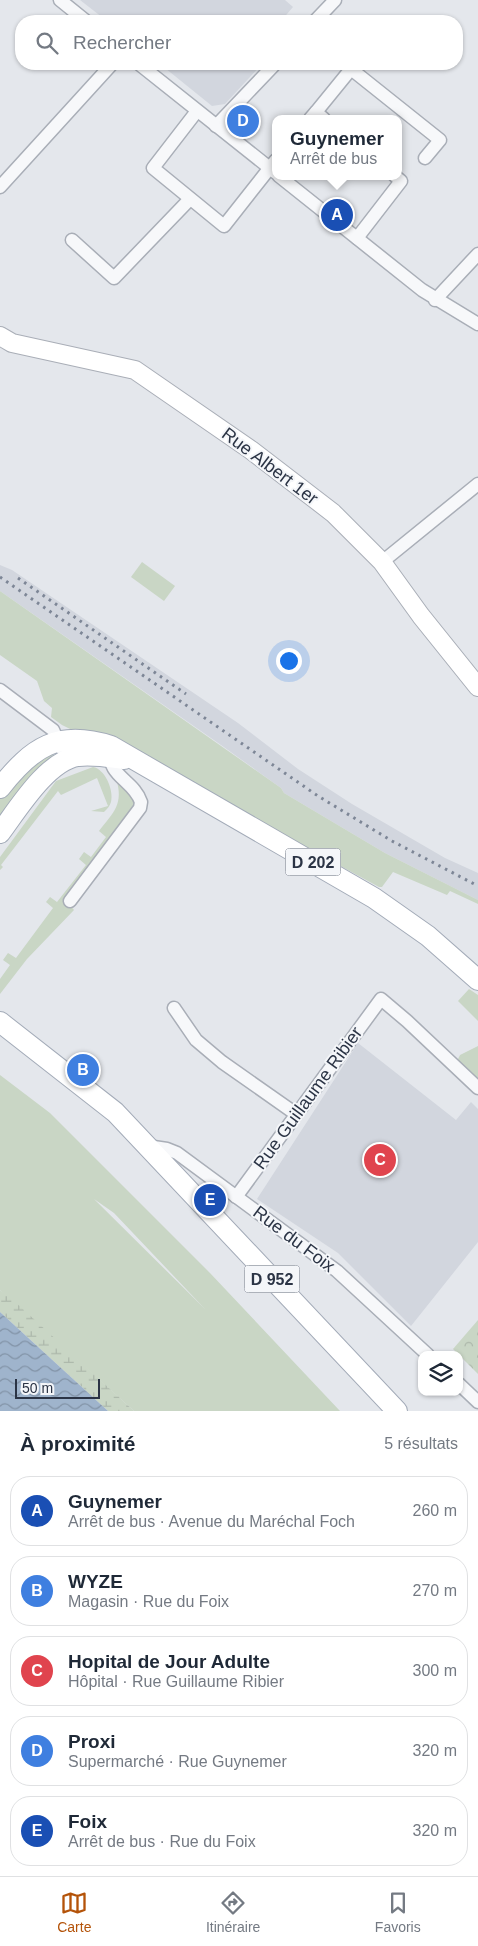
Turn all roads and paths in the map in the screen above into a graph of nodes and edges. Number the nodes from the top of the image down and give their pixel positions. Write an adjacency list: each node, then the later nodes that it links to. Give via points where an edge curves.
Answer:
1 (60, 0): 3 (street)
2 (335, 0): 4 (street)
3 (79, 15)
4 (321, 15)
5 (107, 70): 18 (street)
6 (147, 70): 10 (street)
7 (269, 70): 12 (street)
8 (350, 70): 11 (street)
9 (352, 70): 13 (street, via 440,140)
10 (197, 110): 12 (street); 19 (street, via 153,168)
11 (318, 115)
12 (216, 126): 14 (street)
13 (425, 158)
14 (272, 166)
15 (272, 169): 19 (street, via 224,226)
16 (285, 180): 20 (street)
17 (399, 180): 20 (street)
18 (0, 187)
19 (190, 199): 21 (street, via 114,278)
20 (357, 238): 23 (street)
21 (72, 240)
22 (478, 254): 23 (street)
23 (435, 300): 24 (street)
24 (478, 324)
25 (0, 336): 27 (street, Rue Albert 1er, via 12,343 135,370 250,450 332,513)
26 (478, 484): 27 (street)
27 (382, 562): 28 (street, Rue Albert 1er)
28 (478, 687)
29 (0, 690): 30 (street, via 53,730)
30 (62, 751): 31 (main road, D 202, via 77,738 93,740); 32 (main road, D 202, via 41,748 24,760); 33 (main road)
31 (110, 751): 34 (street, via 112,769 132,788 141,802 140,808); 35 (main road, D 202, via 136,761 374,898 428,936)
32 (0, 788)
33 (0, 833)
34 (70, 901)
35 (478, 980)
36 (174, 1008): 39 (street, via 196,1040)
37 (0, 1022): 40 (main road, D 952, via 115,1112)
38 (478, 1088): 39 (street, Rue Guillaume Ribier, via 381,999)
39 (296, 1114): 41 (street, Rue Guillaume Ribier)
40 (147, 1146): 41 (street, Rue du Foix, via 167,1148 177,1153); 45 (main road, D 952)
41 (236, 1197): 42 (street, Rue du Foix, via 338,1271)
42 (424, 1351)
43 (463, 1388): 44 (street)
44 (478, 1403): 46 (street)
45 (397, 1411)
46 (473, 1411)

